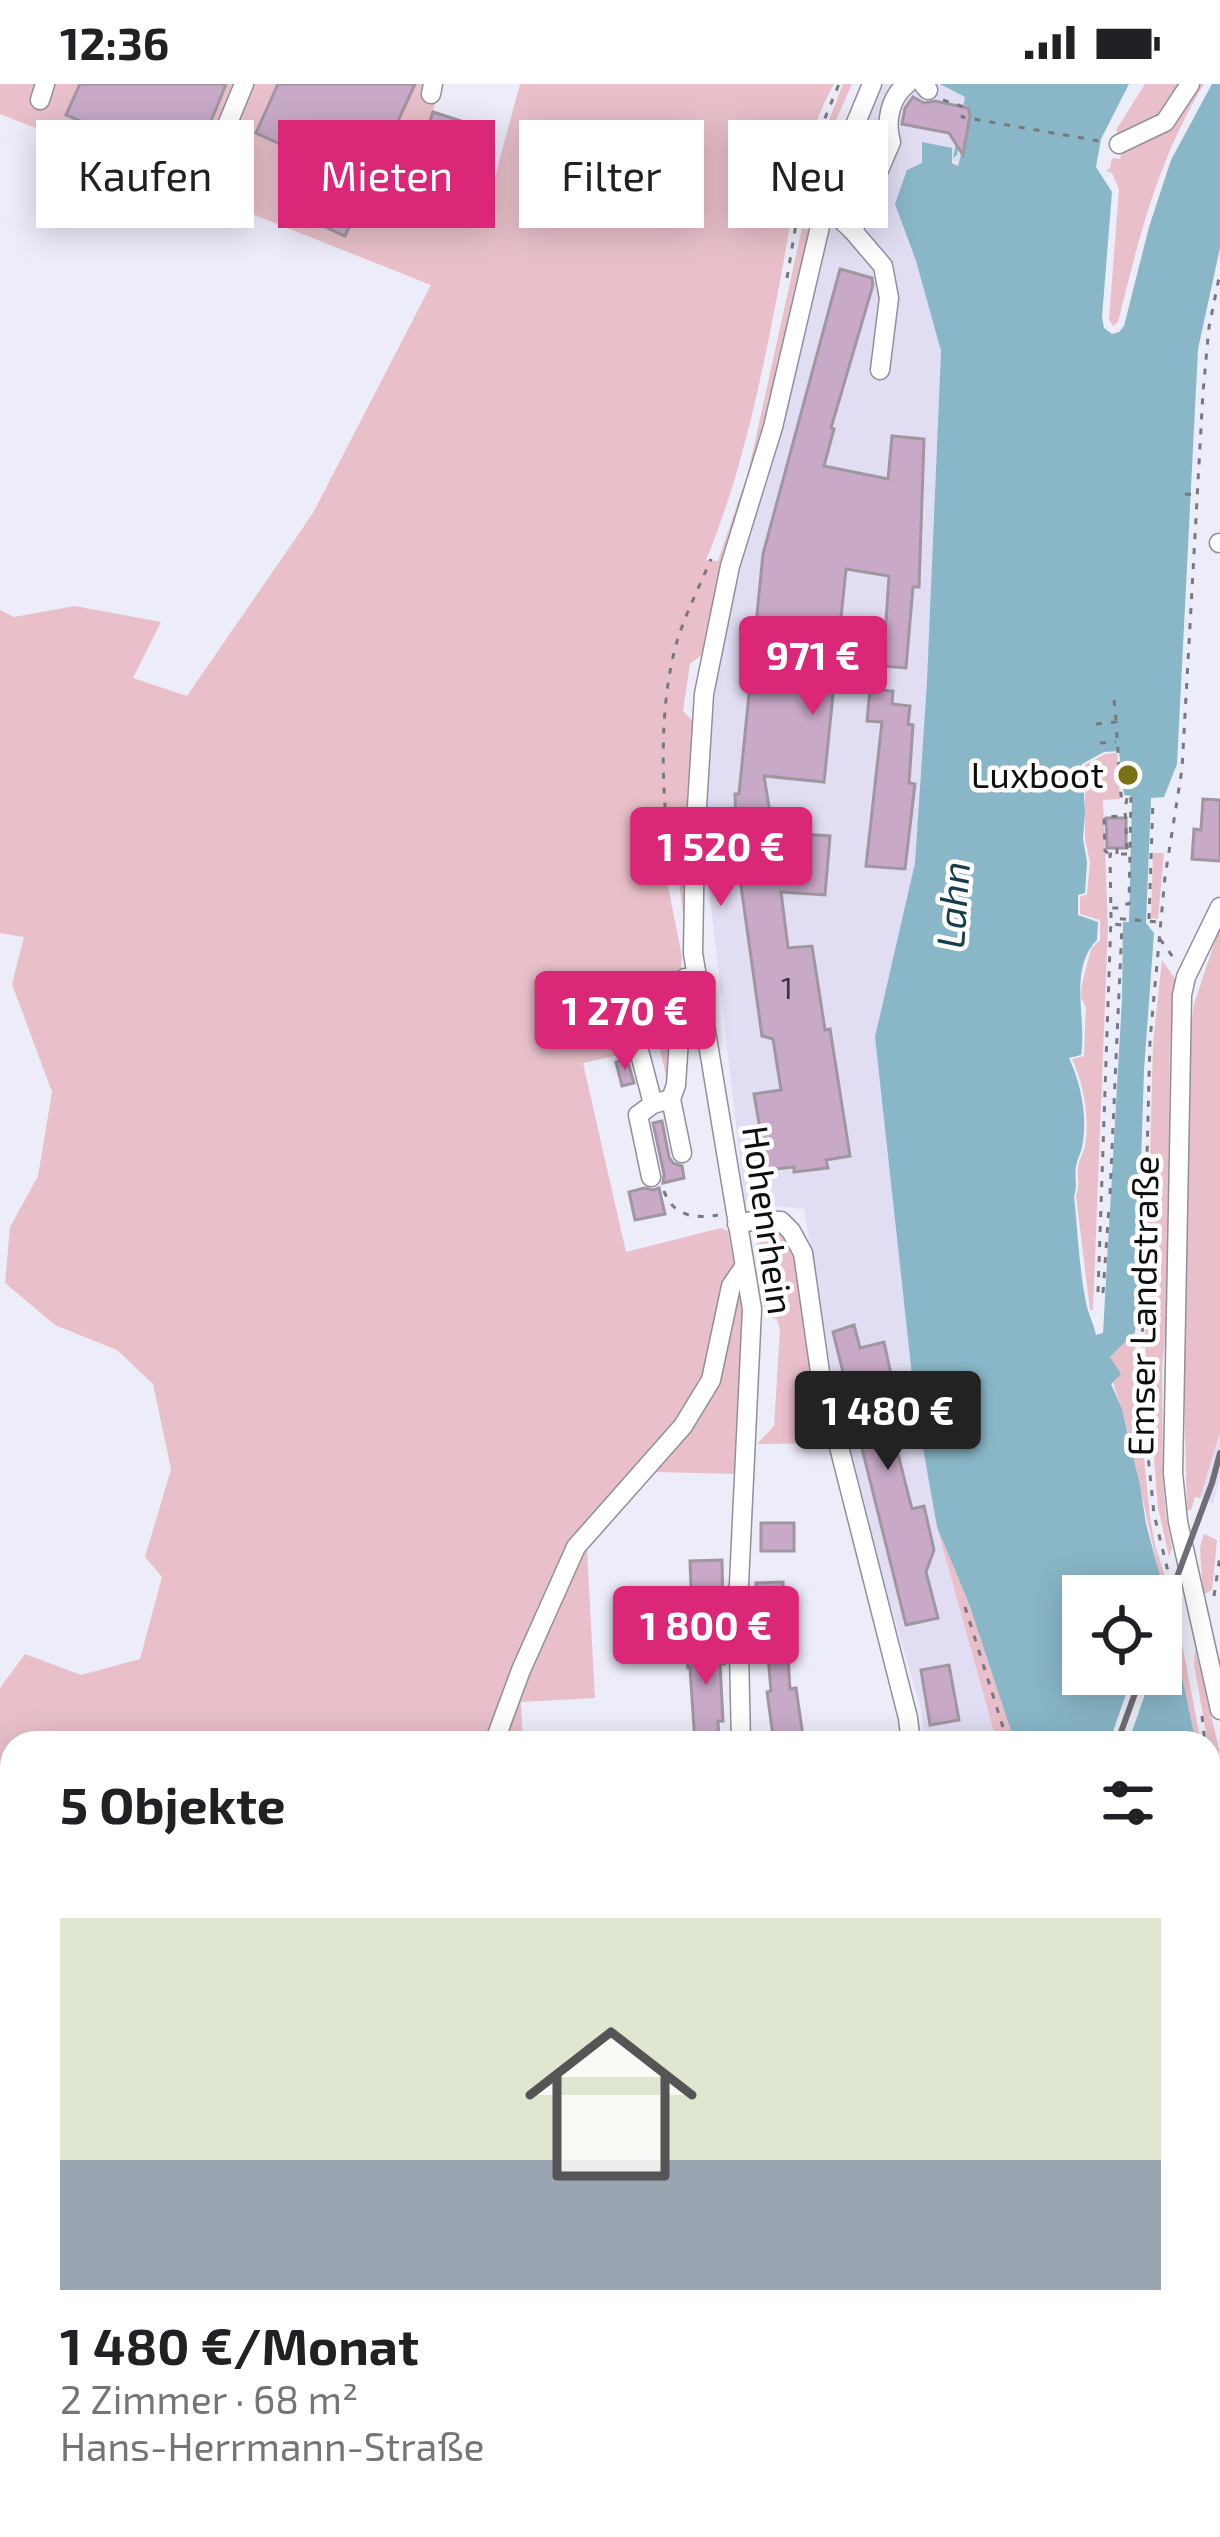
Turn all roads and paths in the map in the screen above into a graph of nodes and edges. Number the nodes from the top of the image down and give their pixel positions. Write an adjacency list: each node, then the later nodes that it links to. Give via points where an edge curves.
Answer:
1 (244, 84): 6 (street)
2 (872, 84): 7 (street, Hohenrhein)
3 (907, 84): 11 (street, via 897,92 886,127 891,142)
4 (1190, 84): 8 (street, via 1165,122)
5 (925, 87): 8 (path, via 964,107 962,117)
6 (229, 120)
7 (857, 120)
8 (1114, 144)
9 (819, 228): 47 (street, Hohenrhein, via 707,676 694,839)
10 (850, 228): 11 (street)
11 (853, 231): 12 (street, via 883,266 889,298)
12 (880, 370)
13 (1192, 391): 14 (path)
14 (1203, 392)
15 (1188, 438): 16 (path)
16 (1199, 439)
17 (1185, 494): 18 (path)
18 (1198, 495)
19 (1183, 539): 20 (path)
20 (1194, 540)
21 (1180, 605): 22 (path)
22 (1191, 606)
23 (1178, 660): 24 (path)
24 (1189, 661)
25 (1114, 700): 26 (path)
26 (1116, 722): 27 (path); 28 (path)
27 (1096, 724)
28 (1118, 742): 29 (path); 32 (path)
29 (1100, 743)
30 (1172, 755): 31 (path)
31 (1183, 755)
32 (1127, 796): 34 (path); 37 (path)
33 (1153, 800): 41 (path)
34 (1125, 816): 35 (path, via 1104,817); 36 (path, via 1127,849)
35 (1110, 854): 36 (path); 39 (path)
36 (1118, 854): 37 (path)
37 (1130, 854): 39 (path, via 1129,904)
38 (1220, 907): 46 (street, Emser Landstraße)
39 (1111, 908): 40 (path)
40 (1111, 921): 41 (path); 44 (path); 45 (path, via 1122,925)
41 (1149, 921): 42 (path)
42 (1160, 922)
43 (1159, 938): 46 (path)
44 (1110, 964): 45 (path); 48 (path)
45 (1121, 965): 49 (path)
46 (1186, 976): 65 (street, Emser Landstraße)
47 (696, 977): 51 (street, via 685,979 676,1085); 58 (street, Hohenrhein)
48 (1107, 1042): 49 (path); 52 (path)
49 (1118, 1043): 53 (path)
50 (640, 1054): 51 (street)
51 (662, 1102): 54 (street); 55 (street, via 638,1115)
52 (1104, 1116): 53 (path); 59 (path)
53 (1114, 1117): 56 (path)
54 (682, 1153)
55 (651, 1177): 58 (path, via 673,1209)
56 (1110, 1194)
57 (1109, 1207): 60 (path)
58 (730, 1216): 63 (street, Hohenrhein); 70 (street, via 781,1221 803,1253 820,1372)
59 (1099, 1243): 60 (path); 61 (path, via 1100,1293)
60 (1107, 1243): 61 (path)
61 (1105, 1264): 62 (path)
62 (1119, 1265)
63 (745, 1267): 68 (street, via 731,1286 711,1380 682,1426 576,1547); 69 (street, Hohenrhein, via 752,1309)
64 (1141, 1360): 65 (path, via 1159,1408)
65 (1174, 1412): 67 (street, Emser Landstraße, via 1178,1522)
66 (965, 1607): 71 (path)
67 (1220, 1710)
68 (498, 1731)
69 (741, 1731)
70 (910, 1731)
71 (1004, 1731)

